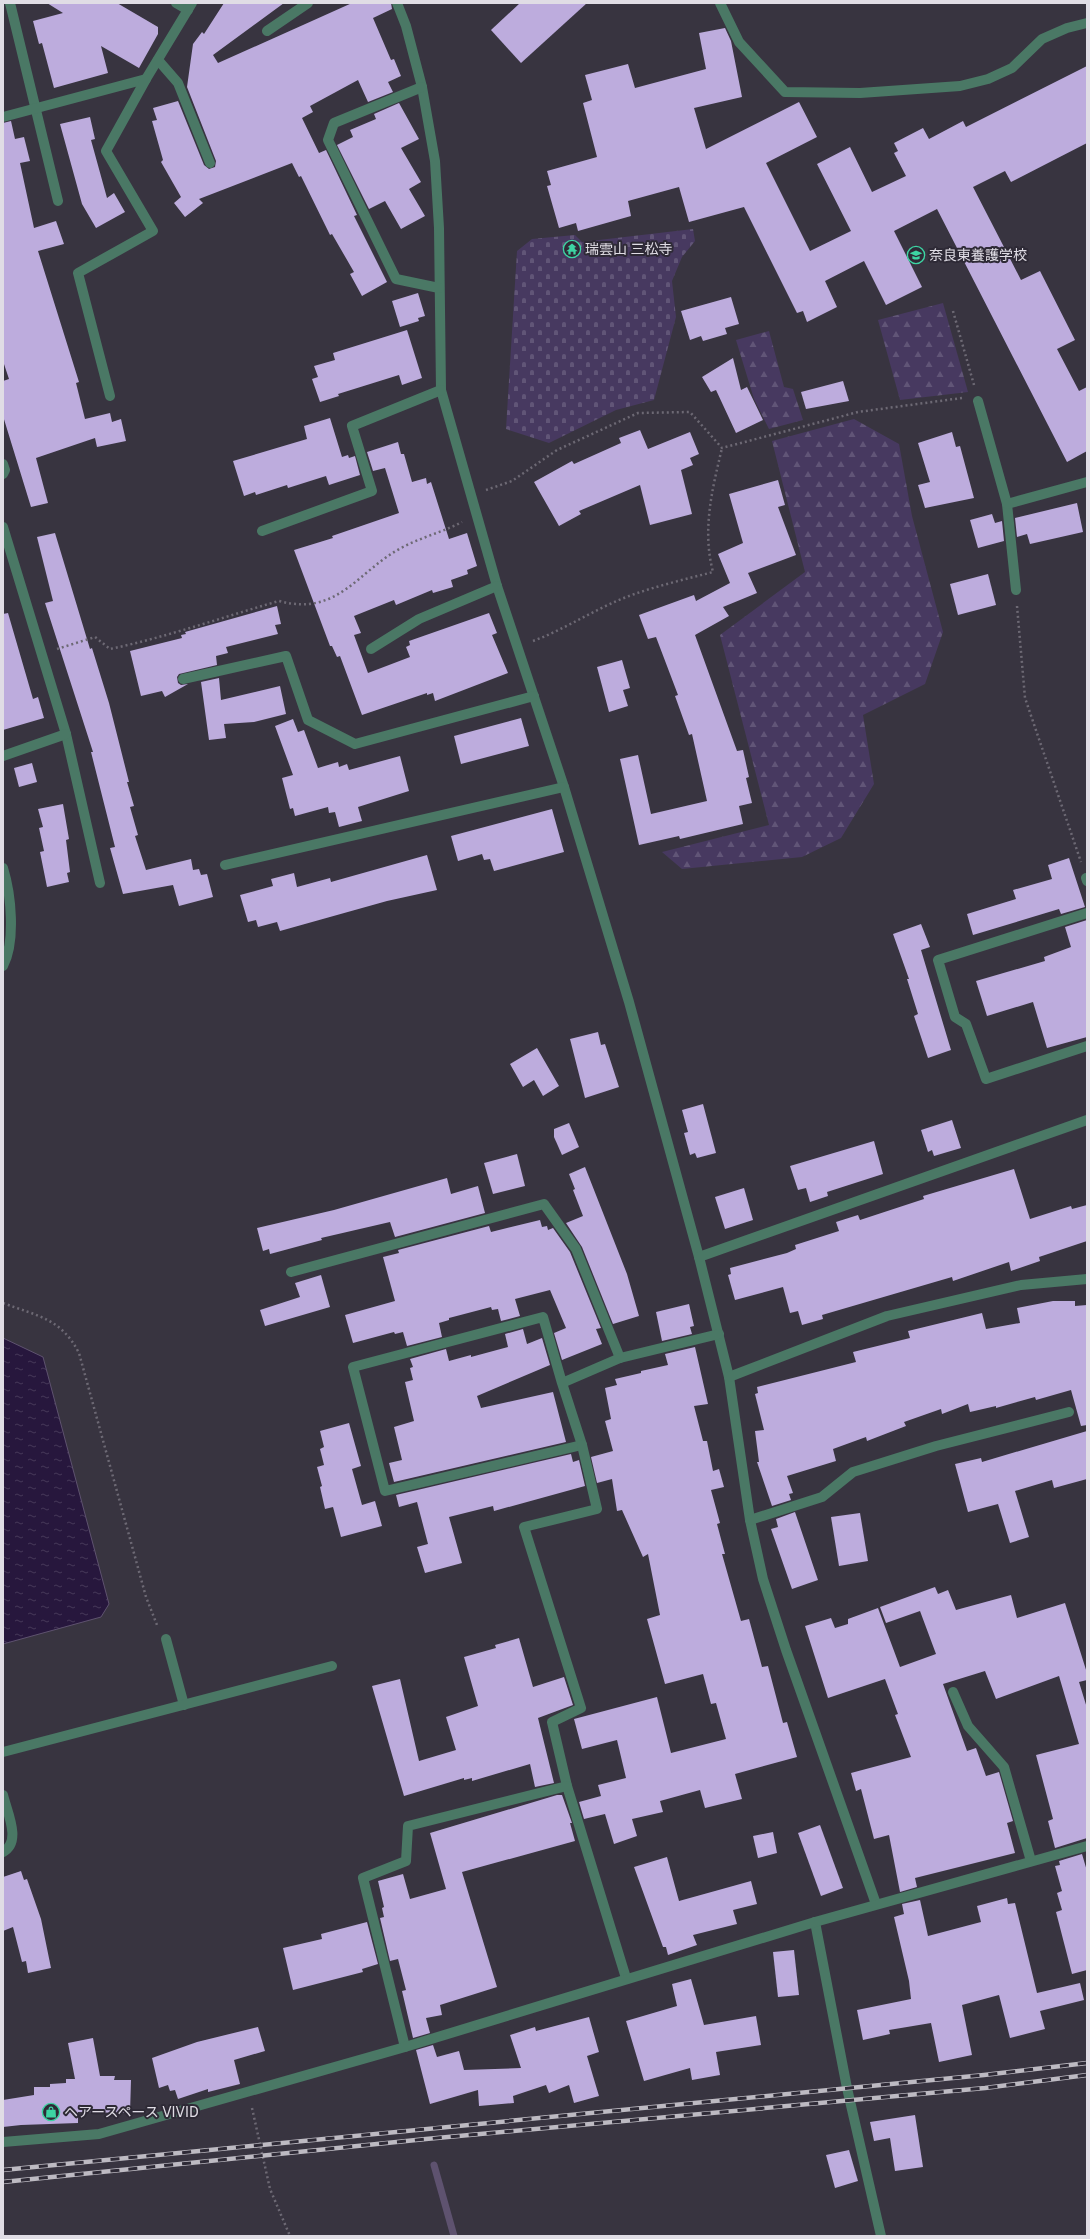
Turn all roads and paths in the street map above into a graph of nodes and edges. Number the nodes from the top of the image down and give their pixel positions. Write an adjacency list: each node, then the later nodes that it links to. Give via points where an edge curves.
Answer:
1 (10, 3): 12 (street)
2 (176, 3): 6 (street)
3 (308, 3): 8 (street)
4 (396, 3): 11 (street, via 406,26)
5 (720, 3): 7 (street, via 739,42 784,92 860,93 960,86 988,79 1012,68 1042,39)
6 (190, 6): 9 (street)
7 (1087, 23)
8 (267, 31)
9 (158, 60): 10 (street); 14 (street, via 178,83)
10 (146, 79): 12 (street); 19 (street, via 106,152 153,231 78,273)
11 (422, 88): 16 (street, via 435,161 440,228); 16 (street, via 334,123 328,140 396,279)
12 (36, 108): 13 (street); 15 (street)
13 (3, 117)
14 (210, 163)
15 (58, 201)
16 (439, 288): 18 (street)
17 (953, 311): 20 (path)
18 (441, 390): 25 (street); 29 (street, via 352,426 372,491)
19 (110, 396)
20 (978, 401): 21 (path, via 967,397 858,412); 26 (street)
21 (722, 448): 25 (path, via 690,412 638,413 557,450 512,481); 32 (path, via 709,502 708,553 713,572 611,603 554,634)
22 (3, 464): 23 (street)
23 (3, 474)
24 (1087, 482): 26 (street)
25 (470, 495): 27 (street)
26 (1007, 504): 31 (street)
27 (476, 514): 30 (street); 34 (path, via 445,531 402,547 331,599 305,604 279,601 141,642 110,649 95,637)
28 (3, 527): 34 (street)
29 (262, 530)
30 (497, 586): 32 (street); 33 (street, via 419,619)
31 (1016, 590): 42 (path, via 1025,698)
32 (517, 647): 36 (street)
33 (370, 649)
34 (42, 655): 37 (street)
35 (183, 679): 36 (street, via 286,656 308,720 355,744)
36 (534, 696): 39 (street)
37 (66, 734): 38 (street); 43 (street)
38 (3, 756)
39 (564, 787): 40 (street); 48 (street, via 629,1002)
40 (225, 865)
41 (3, 868): 45 (street, via 11,906 8,957)
42 (1086, 880)
43 (100, 883)
44 (1087, 913): 46 (street, via 938,960 955,1017 966,1024 986,1079)
45 (3, 966)
46 (1087, 1046)
47 (1087, 1120): 48 (street)
48 (699, 1257): 52 (street)
49 (291, 1272): 53 (street, via 544,1204 576,1249)
50 (1087, 1279): 54 (street, via 1021,1285 887,1316)
51 (3, 1303): 59 (path, via 51,1322 63,1329 73,1340 79,1353 146,1597 156,1624)
52 (719, 1334): 53 (street); 54 (street)
53 (620, 1358): 55 (street)
54 (728, 1377): 58 (street)
55 (562, 1383): 57 (street); 57 (street, via 544,1317 353,1367 385,1491)
56 (1069, 1412): 58 (street, via 936,1446 853,1472 822,1497)
57 (582, 1445): 64 (street, via 597,1509 524,1527 581,1708 552,1722)
58 (750, 1520): 69 (street, via 763,1578 786,1650)
59 (166, 1639): 62 (street)
60 (332, 1666): 62 (street)
61 (953, 1692): 68 (street, via 968,1726 1004,1767)
62 (184, 1705): 63 (street)
63 (3, 1752)
64 (567, 1786): 71 (street); 72 (street, via 408,1826 406,1860 363,1878)
65 (3, 1795): 67 (street, via 13,1836 8,1850)
66 (1087, 1846): 68 (street)
67 (3, 1852)
68 (1031, 1861): 69 (street)
69 (876, 1904): 70 (street)
70 (815, 1922): 71 (street); 76 (street, via 847,2088)
71 (626, 1978): 72 (street)
72 (404, 2046): 73 (street)
73 (248, 2092): 74 (street, via 99,2134); 75 (path, via 270,2188)
74 (3, 2142)
75 (290, 2236)
76 (881, 2236)

